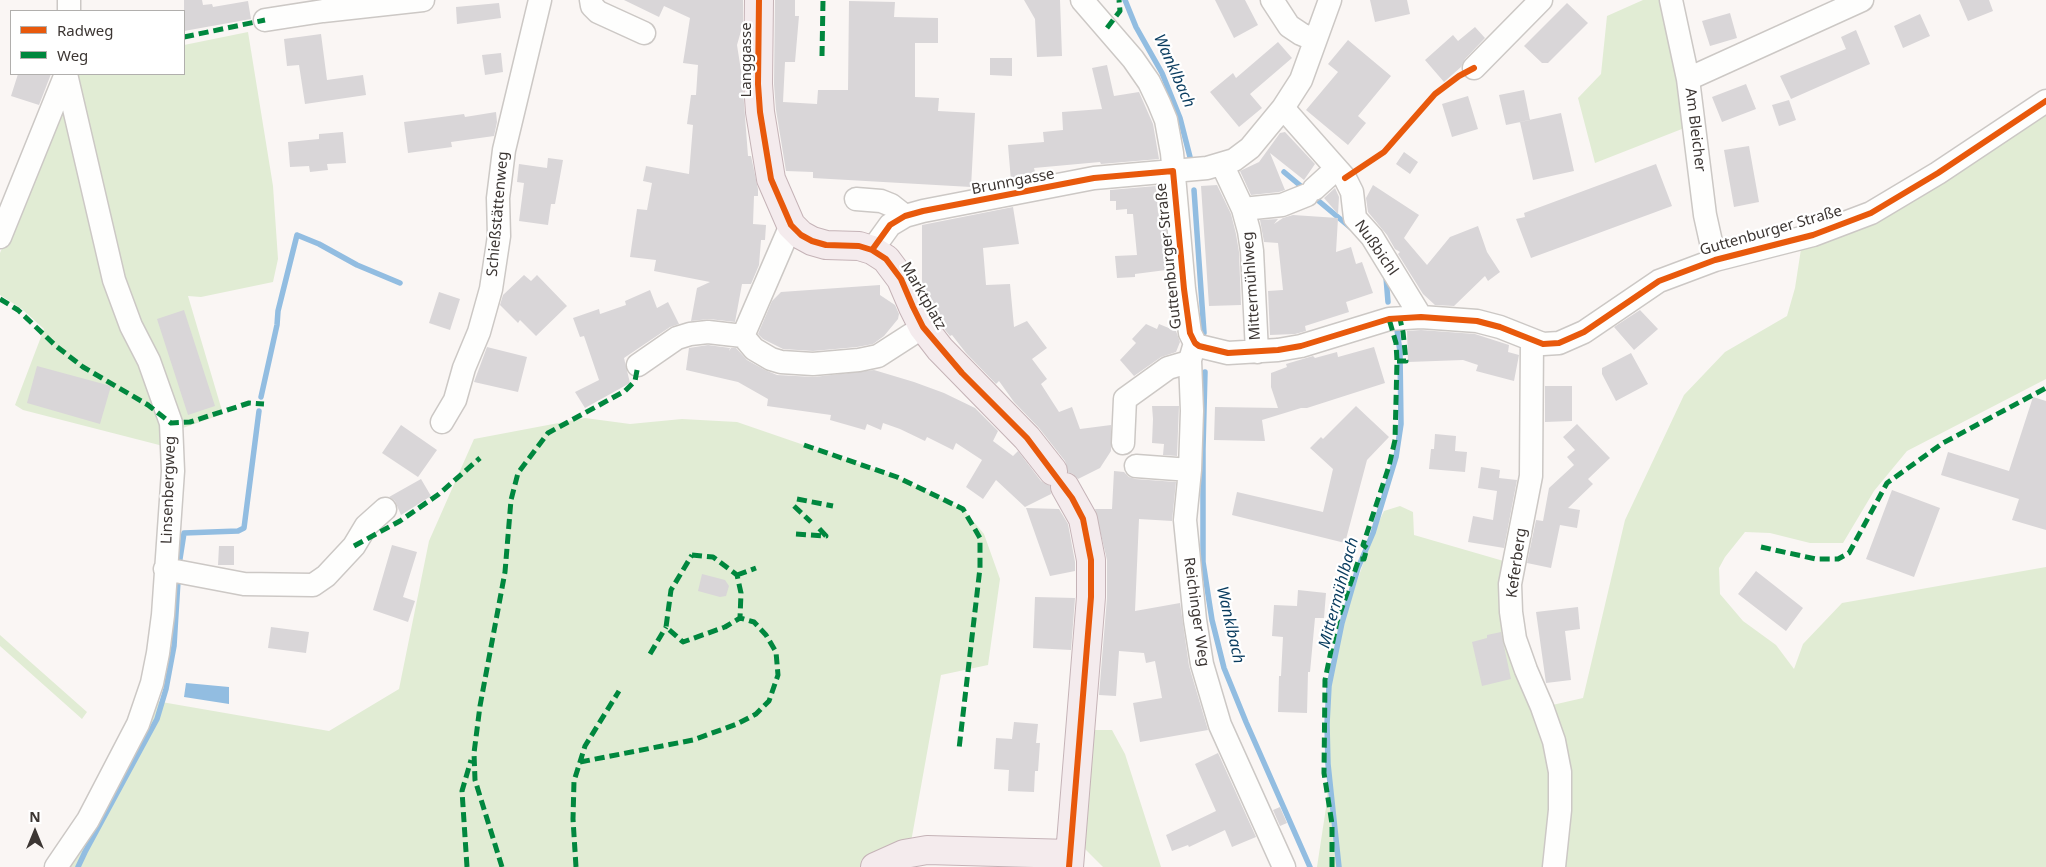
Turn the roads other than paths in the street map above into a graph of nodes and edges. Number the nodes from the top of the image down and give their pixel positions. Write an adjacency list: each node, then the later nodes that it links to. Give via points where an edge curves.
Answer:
1 (422, 0): 11 (street)
2 (540, 0): 37 (street, Schießstättenweg, via 504,150 499,190 499,236 488,298 455,400)
3 (591, 0): 12 (street, via 598,12)
4 (759, 0): 26 (main road, Langgasse, via 760,112 772,179)
5 (1082, 0): 22 (street, Guttenburger Straße, via 1149,82 1166,120)
6 (1272, 0): 13 (street, via 1289,26)
7 (1330, 0): 13 (street)
8 (1541, 0): 14 (street)
9 (1671, 0): 17 (street, Am Bleicher)
10 (1862, 0): 17 (street)
11 (265, 20)
12 (644, 33)
13 (1314, 40): 19 (street, via 1301,80)
14 (1474, 68)
15 (66, 75): 27 (street, Linsenbergweg)
16 (66, 75): 42 (street, Linsenbergweg, via 114,280 149,362 170,423 173,472)
17 (1688, 78): 29 (street, Am Bleicher, via 1705,215)
18 (2046, 101): 29 (street, Guttenburger Straße, via 1871,213 1813,236)
19 (1282, 108): 20 (street, via 1250,148); 21 (street, Nußbichl)
20 (1222, 164): 22 (street); 24 (street, Mittermühlweg)
21 (1336, 169): 24 (street, via 1310,192 1282,205); 30 (street, Nußbichl, via 1350,185 1355,218 1372,237)
22 (1173, 171): 25 (street, Brunngasse, via 1094,178); 34 (street, Guttenburger Straße)
23 (856, 199): 25 (street, via 880,202)
24 (1243, 209): 35 (street, Mittermühlweg, via 1252,251)
25 (905, 216): 28 (street, Brunngasse, via 890,225)
26 (791, 225): 28 (main road, Marktplatz, via 801,236 826,245 859,246); 32 (street)
27 (0, 237)
28 (872, 250): 31 (main road, Marktplatz, via 894,267)
29 (1714, 260): 33 (street, Guttenburger Straße, via 1658,282 1576,336 1551,344)
30 (1420, 317): 33 (street, Guttenburger Straße, via 1477,321); 35 (street, Guttenburger Straße, via 1389,320 1300,346)
31 (924, 327): 32 (street, Marktplatz, via 878,356 813,364 771,359 754,349); 43 (main road, Marktplatz, via 962,373 1027,438 1059,479 1083,519 1091,560 1091,597)
32 (743, 336): 36 (street, via 708,332 690,334 677,338)
33 (1532, 340): 47 (street, Keferberg, via 1531,476 1510,584 1511,612 1515,639 1551,732 1560,772)
34 (1192, 351): 35 (street, Guttenburger Straße); 38 (street, via 1185,363 1168,368 1125,400); 40 (street, Reichinger Weg)
35 (1257, 352)
36 (638, 364)
37 (442, 422)
38 (1123, 443)
39 (1136, 466): 40 (street)
40 (1190, 470): 46 (street, Reichinger Weg, via 1186,537 1202,664 1220,725)
41 (385, 509): 42 (street, via 366,526 354,546 326,576 313,585 244,584)
42 (165, 569): 44 (street, Linsenbergweg, via 158,653 138,724 88,820)
43 (1069, 861): 45 (main road, via 927,850 904,854)
44 (56, 867)
45 (875, 867)
46 (1284, 867)
47 (1554, 867)

